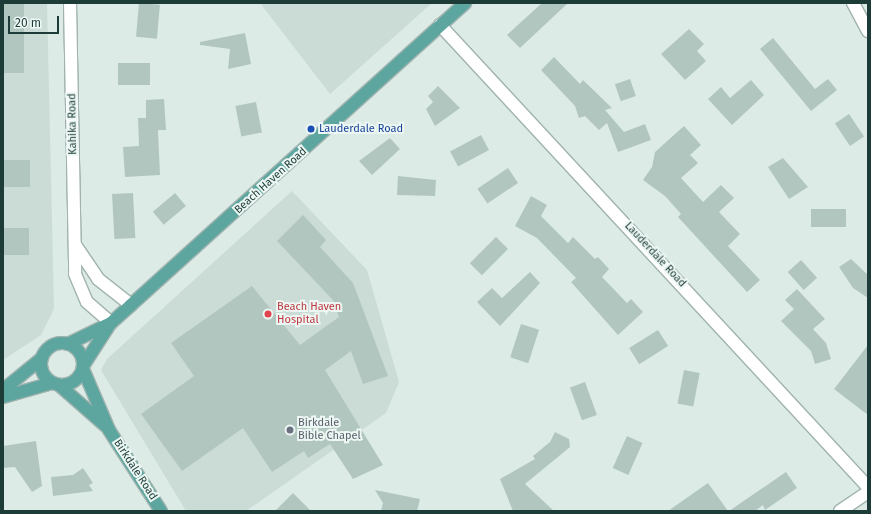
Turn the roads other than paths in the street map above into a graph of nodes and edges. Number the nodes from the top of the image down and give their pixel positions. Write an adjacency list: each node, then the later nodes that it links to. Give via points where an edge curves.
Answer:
1 (70, 3): 6 (street, Kahika Road)
2 (465, 3): 4 (main road, Beach Haven Road)
3 (853, 3): 5 (street)
4 (440, 25): 7 (main road, Beach Haven Road); 16 (street, Lauderdale Road)
5 (868, 31)
6 (75, 245): 7 (street, via 98,279); 8 (street, Kahika Road, via 80,289 97,312)
7 (132, 305): 8 (main road, Beach Haven Road)
8 (111, 323): 9 (main road, Beach Haven Road); 11 (main road, Beach Haven Road)
9 (68, 344): 10 (main road, via 55,344); 11 (main road, via 80,352)
10 (42, 358): 12 (main road, via 44,375); 13 (main road)
11 (83, 367): 12 (main road, via 74,382); 15 (main road, Birkdale Road)
12 (56, 384): 14 (main road); 15 (main road, Birkdale Road)
13 (3, 390)
14 (3, 397)
15 (109, 430): 18 (main road, Birkdale Road)
16 (868, 487)
17 (868, 492): 19 (street)
18 (162, 511)
19 (840, 511)

